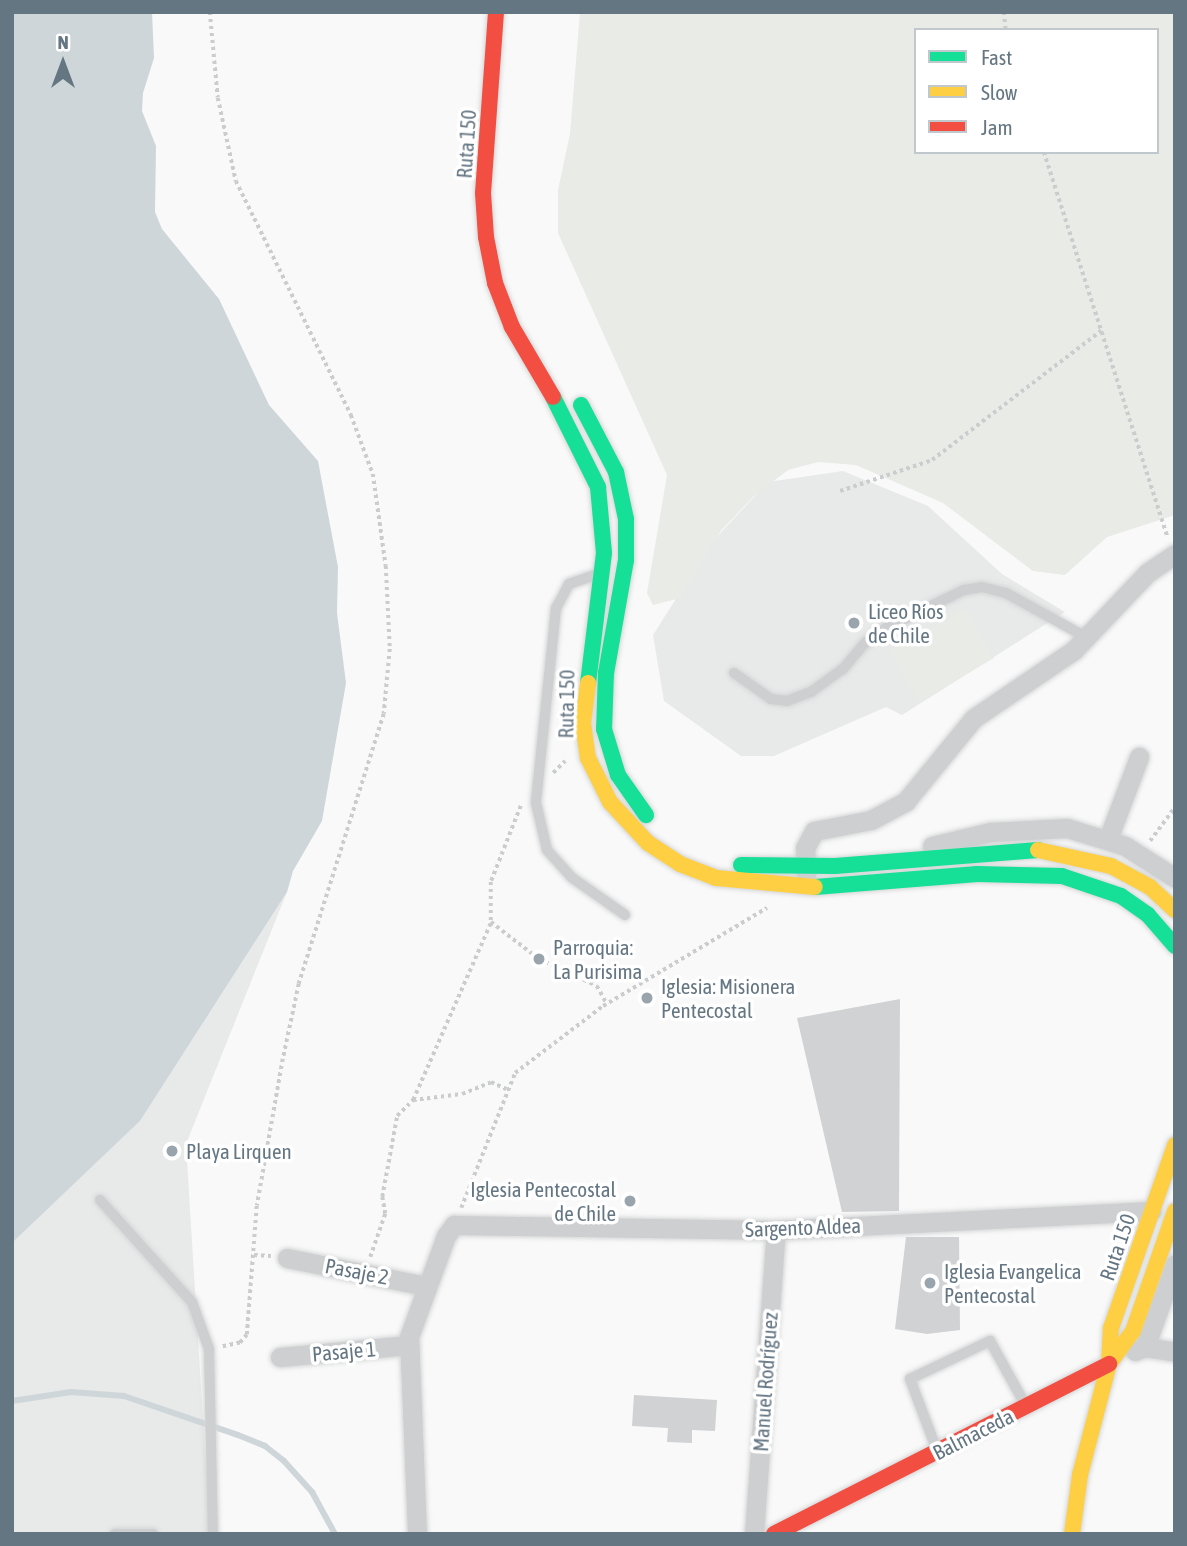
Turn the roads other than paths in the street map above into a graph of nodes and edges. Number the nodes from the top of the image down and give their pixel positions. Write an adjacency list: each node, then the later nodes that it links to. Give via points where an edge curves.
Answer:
1 (496, 12): 4 (main road, Ruta 150, via 484,192 489,260 512,327 590,466 603,510)
2 (574, 394): 8 (main road, Ruta 150, via 607,450 626,519 626,560 604,693 605,737 626,790)
3 (1174, 554): 5 (street, via 1147,572)
4 (601, 574): 14 (main road, Ruta 150, via 585,680 585,743 593,773 610,802 633,830 663,854 698,872 737,884); 16 (lane, via 583,575 569,584 556,608 537,787 539,831 547,850 571,877)
5 (1088, 638): 6 (lane, via 1006,593 982,587 964,590 886,628 832,676 787,701 771,699); 12 (street, via 974,718 906,802 872,820 814,831 807,841)
6 (734, 673)
7 (1139, 757): 9 (street)
8 (659, 827)
9 (1108, 839): 11 (street, via 1067,828 1019,828 962,837); 13 (street)
10 (695, 851): 12 (main road, via 718,859)
11 (894, 860): 12 (main road); 15 (main road, via 1018,849 1065,853 1133,876)
12 (806, 868): 14 (street)
13 (1175, 878)
14 (807, 888): 17 (main road, Ruta 150, via 977,874 1062,876 1121,895 1148,915)
15 (1175, 909)
16 (625, 915)
17 (1175, 946)
18 (1175, 1145): 20 (main road, Ruta 150)
19 (100, 1200): 35 (lane, via 192,1302 209,1349)
20 (1152, 1211): 22 (street, Sargento Aldea); 30 (main road, Ruta 150, via 1111,1328)
21 (1175, 1211): 30 (main road, Ruta 150, via 1133,1331)
22 (776, 1230): 25 (street, Sargento Aldea, via 454,1225); 37 (street, Manuel Rodríguez)
23 (287, 1258): 25 (street, Pasaje 2)
24 (1175, 1264): 27 (street)
25 (426, 1286): 26 (street)
26 (409, 1345): 29 (street, Pasaje 1); 36 (street)
27 (1145, 1347): 28 (street); 30 (street, Balmaceda)
28 (1175, 1352)
29 (280, 1357)
30 (1109, 1364): 31 (main road, Balmaceda); 39 (main road, via 1080,1475)
31 (1027, 1406): 32 (main road, Balmaceda); 32 (lane, via 990,1342 910,1379)
32 (938, 1452): 38 (main road, Balmaceda)
33 (115, 1534): 34 (lane)
34 (153, 1534)
35 (213, 1534)
36 (417, 1534)
37 (754, 1534)
38 (774, 1534)
39 (1072, 1534)

